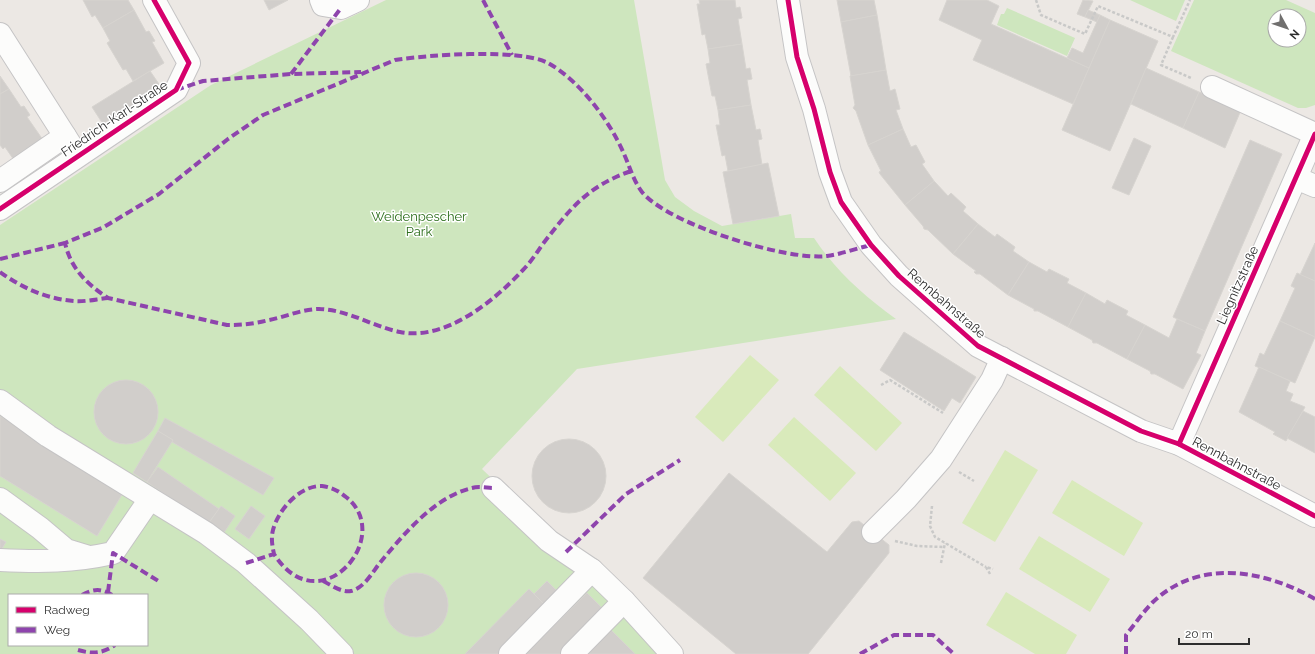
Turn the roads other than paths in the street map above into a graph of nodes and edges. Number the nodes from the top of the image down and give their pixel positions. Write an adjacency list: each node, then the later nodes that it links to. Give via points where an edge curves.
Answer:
1 (154, 0): 9 (street, Friedrich-Karl-Straße, via 189,63 176,90)
2 (321, 0): 3 (street, via 323,4 341,8)
3 (358, 0)
4 (788, 0): 13 (street, Rennbahnstraße, via 796,57 841,202 859,229 899,276 975,344)
5 (0, 34): 8 (street, Friedrich-Karl-Straße)
6 (1212, 87): 7 (street)
7 (1315, 134): 11 (street, Liegnitzstraße)
8 (65, 136): 9 (street, Friedrich-Karl-Straße); 10 (street)
9 (77, 155): 12 (street, Friedrich-Karl-Straße)
10 (0, 181)
11 (1305, 182): 15 (street, Liegnitzstraße)
12 (0, 208)
13 (1002, 358): 15 (street, Rennbahnstraße, via 1142,431); 20 (street, via 992,380 934,468)
14 (0, 400): 18 (street, via 48,436)
15 (1179, 444): 19 (street, Rennbahnstraße)
16 (494, 488): 23 (street, via 549,541)
17 (0, 499): 21 (street, via 66,550)
18 (150, 499): 21 (street, via 113,553); 26 (street, via 206,533 246,563)
19 (1315, 516)
20 (875, 531)
21 (92, 558): 22 (street, via 54,562)
22 (0, 560)
23 (592, 570): 24 (street); 27 (street)
24 (624, 601): 25 (street); 28 (street)
25 (669, 653)
26 (342, 654)
27 (510, 654)
28 (572, 654)

